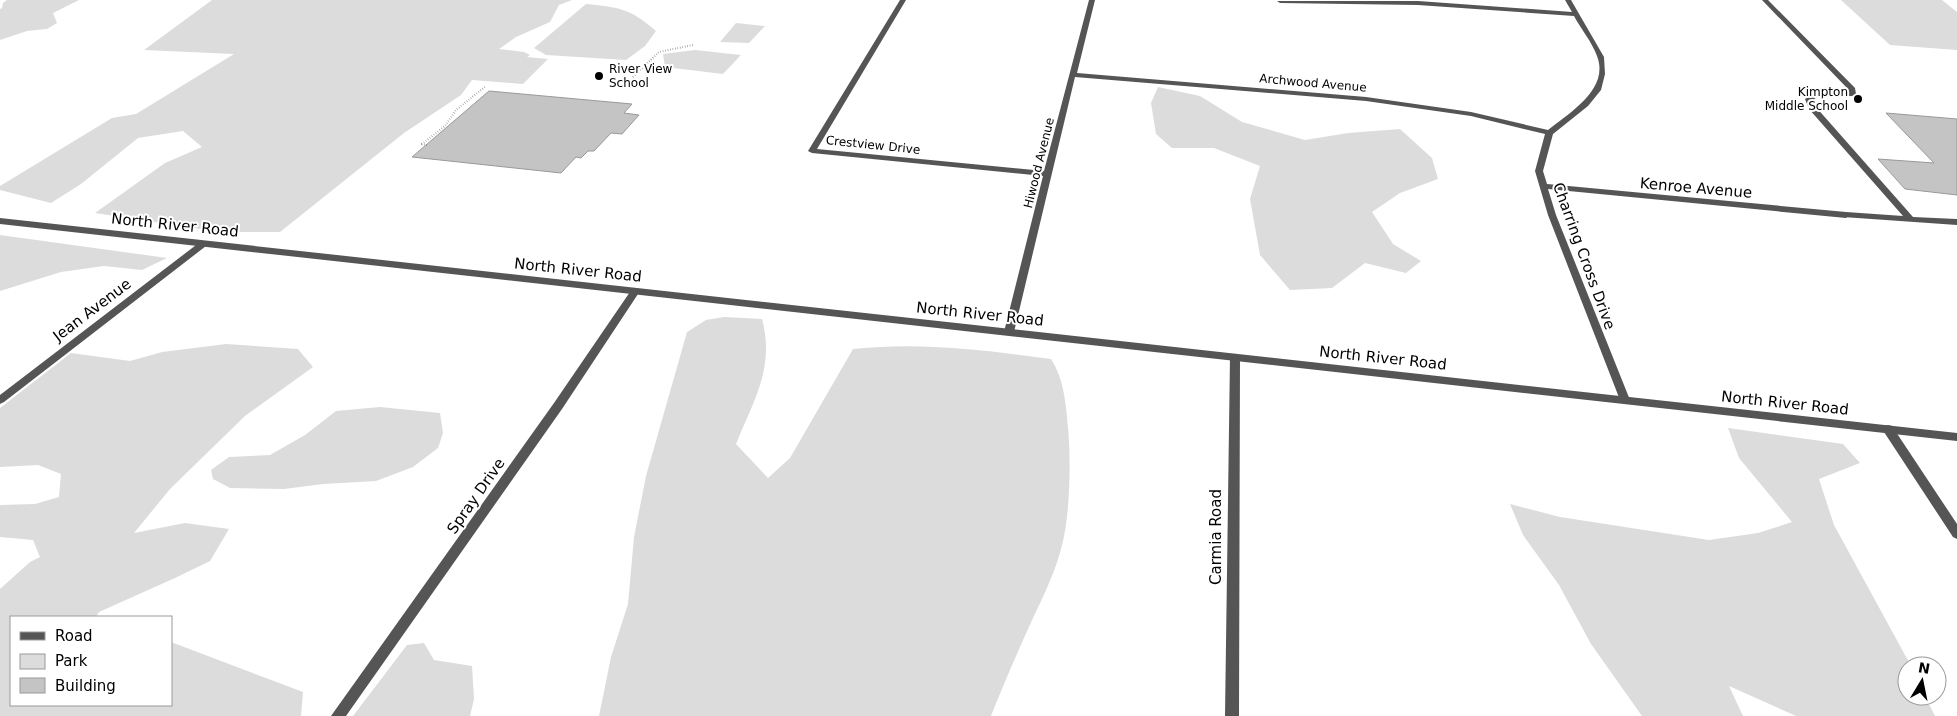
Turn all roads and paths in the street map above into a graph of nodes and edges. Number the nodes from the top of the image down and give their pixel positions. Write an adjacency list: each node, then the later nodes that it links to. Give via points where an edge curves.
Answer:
1 (903, 0): 13 (street, Crestview Drive, via 812,151)
2 (1092, 0): 8 (street, Hiwood Avenue)
3 (1568, 0): 6 (street)
4 (1765, 0): 15 (street, via 1851,88 1852,94 1816,95 1809,99 1812,107)
5 (1280, 1): 6 (street, via 1418,3)
6 (1576, 14): 11 (street, via 1601,57 1602,74 1597,90 1585,104)
7 (693, 45): 9 (path, via 659,52)
8 (1073, 75): 11 (street, Archwood Avenue, via 1366,99 1472,114); 13 (street, Hiwood Avenue)
9 (633, 78)
10 (486, 86): 12 (path, via 422,144)
11 (1548, 133): 14 (street, Charring Cross Drive, via 1539,171)
12 (427, 145)
13 (1047, 174): 20 (street, Hiwood Avenue)
14 (1543, 186): 15 (street, Kenroe Avenue); 23 (street, Charring Cross Drive)
15 (1910, 220): 17 (street, Kenroe Avenue)
16 (0, 221): 18 (street, North River Road)
17 (1957, 222)
18 (203, 244): 19 (street, North River Road); 22 (street, Jean Avenue)
19 (635, 291): 20 (street, North River Road); 27 (street, Spray Drive, via 553,414)
20 (1009, 332): 21 (street, North River Road)
21 (1235, 357): 23 (street, North River Road); 28 (street, Carmia Road)
22 (0, 400)
23 (1625, 400): 24 (street, North River Road)
24 (1888, 429): 25 (street, North River Road); 26 (street)
25 (1957, 437)
26 (1957, 534)
27 (338, 716)
28 (1232, 716)

